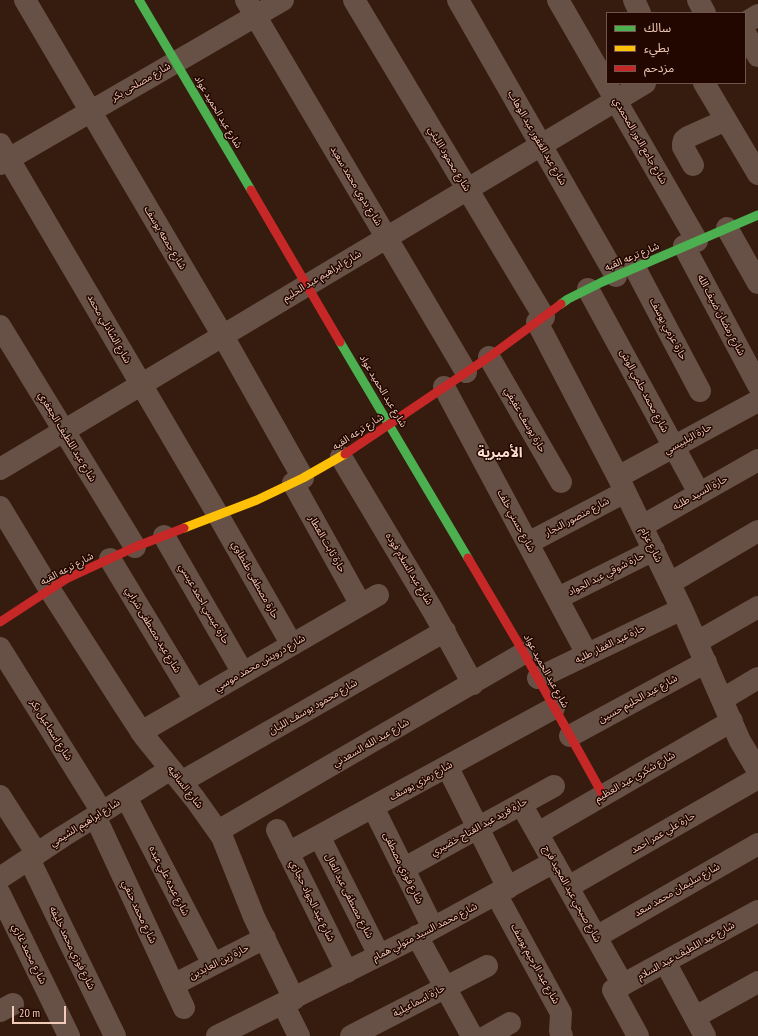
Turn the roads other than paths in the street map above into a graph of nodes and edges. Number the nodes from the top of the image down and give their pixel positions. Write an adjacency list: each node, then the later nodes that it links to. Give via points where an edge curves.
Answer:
1 (25, 0): 22 (street, شارع جمعه يوسف)
2 (139, 0): 16 (street, شارع عبد الحميد عواد)
3 (283, 0): 9 (street, شارع مصلحى بكر)
4 (354, 0): 28 (street, شارع محمود الليثي)
5 (458, 0): 24 (street, شارع عبد الغفور عبد الوهاب)
6 (558, 0): 17 (street, شارع جامع النور المحمدي)
7 (634, 0): 10 (street)
8 (698, 0): 11 (street)
9 (251, 8): 16 (street, شارع مصلحى بكر); 31 (street, شارع بدوي محمد سعيد)
10 (640, 12)
11 (704, 12)
12 (758, 15): 13 (street)
13 (746, 22)
14 (746, 35): 15 (street)
15 (758, 56)
16 (176, 62): 22 (street, شارع مصلحى بكر); 35 (street, شارع عبد الحميد عواد)
17 (606, 83)
18 (607, 84): 21 (street, شارع جامع النور المحمدي)
19 (643, 84): 21 (street, شارع ابراهيم عبد الحليم)
20 (705, 84): 23 (street)
21 (616, 100): 24 (street, شارع ابراهيم عبد الحليم); 32 (street, شارع جامع النور المحمدي)
22 (91, 112): 25 (street, شارع مصلحى بكر); 39 (street, شارع جمعه يوسف)
23 (726, 120): 26 (street, via 684,140 683,147); 27 (street)
24 (542, 145): 28 (street, شارع ابراهيم عبد الحليم); 33 (street, شارع عبد الغفور عبد الوهاب)
25 (3, 156): 42 (street, شارع الشاذلي محمد)
26 (693, 165)
27 (758, 174)
28 (467, 190): 31 (street, شارع ابراهيم عبد الحليم); 37 (street, شارع محمود الليثي)
29 (758, 215): 30 (street, شارع ترعه القبه)
30 (727, 228): 32 (street, شارع ترعه القبه); 34 (street)
31 (386, 238): 35 (street, شارع ابراهيم عبد الحليم); 41 (street, شارع بدوي محمد سعيد)
32 (691, 243): 33 (street, شارع ترعه القبه); 43 (street, شارع رمضان ضيف الله)
33 (626, 272): 36 (street, شارع ترعه القبه); 45 (street, حارة عزمي يوسف)
34 (758, 283)
35 (307, 285): 39 (street, شارع ابراهيم عبد الحليم); 47 (street, شارع عبد الحميد عواد)
36 (588, 289): 37 (street, شارع ترعه القبه, via 568,299); 49 (street, شارع محمد حلمي الوش)
37 (541, 320): 40 (street, شارع ترعه القبه); 55 (street, شارع عزام)
38 (0, 326): 48 (street, شارع عبد اللطيف الجعفري)
39 (223, 336): 42 (street, شارع ابراهيم عبد الحليم); 53 (street, شارع جمعه يوسف)
40 (489, 357): 41 (street, شارع ترعه القبه); 54 (street, حارة يوسف عفيفي)
41 (466, 372): 44 (street, شارع ترعه القبه)
42 (142, 384): 48 (street, شارع ابراهيم عبد الحليم); 58 (street, شارع الشاذلي محمد)
43 (758, 385)
44 (444, 387): 47 (street, شارع ترعه القبه); 62 (street, شارع حسني خلف)
45 (700, 390)
46 (758, 401): 49 (street, حارة البلبيسي)
47 (390, 424): 50 (street, شارع ترعه القبه); 77 (street, شارع عبد الحميد عواد)
48 (63, 431): 52 (street, شارع ابراهيم عبد الحليم); 63 (street, شارع عبد اللطيف الجعفري)
49 (674, 447): 55 (street, حارة البلبيسي); 56 (street, شارع محمد حلمي الوش)
50 (341, 457): 53 (street, شارع ترعه القبه); 73 (street, شارع عبد السلام فوده)
51 (758, 460): 56 (street, حارة السيد طلبه)
52 (0, 469)
53 (298, 481): 58 (street, شارع ترعه القبه); 69 (street, حارة ثابت العطار)
54 (561, 482)
55 (622, 484): 59 (street, شارع عزام); 62 (street, شارع منصور النجار)
56 (699, 494): 59 (street, حارة السيد طلبه)
57 (0, 507): 67 (street, شارع الساقيه)
58 (218, 515): 61 (street, شارع ترعه القبه); 75 (street, حارة مصطفى طنطاوي)
59 (642, 526): 64 (street, شارع عزام)
60 (758, 531): 66 (street)
61 (164, 536): 63 (street, شارع ترعه القبه); 80 (street, حارة عيسي احمد عيسي)
62 (528, 543): 68 (street, شارع حسني خلف)
63 (135, 547): 65 (street, شارع ترعه القبه)
64 (654, 550): 66 (street, شارع عزام); 68 (street, حارة شوقي عبد الجواد)
65 (110, 559): 67 (street, شارع ترعه القبه, via 66,579); 85 (street, شارع عيد مصطفى شرابي)
66 (670, 583): 71 (street, شارع عزام)
67 (50, 590): 72 (street, شارع ترعه القبه); 88 (street, شارع الساقيه)
68 (558, 598): 78 (street, شارع حسني خلف)
69 (370, 600): 75 (street, شارع درويش محمد موسي)
70 (758, 606): 74 (street)
71 (682, 609): 74 (street, شارع عزام); 78 (street, حارة عبد الغفار طلبه)
72 (0, 622)
73 (445, 631): 83 (street, شارع عبد السلام فوده); 92 (street, شارع محمود يوسف اللبان)
74 (697, 642): 79 (street, شارع عزام)
75 (292, 645): 80 (street, شارع درويش محمد موسي)
76 (0, 648): 99 (street, شارع اسماعيل بكر)
77 (524, 653): 81 (street, شارع عبد الحميد عواد); 83 (street, شارع عبد الله السعدني)
78 (587, 654): 81 (street, حارة عبد الغفار طلبه)
79 (706, 662): 84 (street, شارع عزام); 89 (street, شارع عبد الحليم حسين)
80 (243, 673): 85 (street, شارع درويش محمد موسي)
81 (538, 678): 86 (street, شارع عبد الحميد عواد)
82 (758, 678): 84 (street)
83 (473, 684): 102 (street, شارع عبد الله السعدني)
84 (722, 699): 87 (street, شارع عزام)
85 (195, 700): 88 (street, شارع درويش محمد موسي)
86 (554, 708): 89 (street, شارع عبد الحميد عواد); 90 (street, شارع رمزي يوسف)
87 (732, 721): 91 (street, شارع عزام); 94 (street, شارع شكري عبد العظيم)
88 (141, 732): 92 (street, شارع الساقيه)
89 (570, 736): 94 (street, شارع عبد الحميد عواد)
90 (447, 766): 98 (street, شارع رمزي يوسف); 100 (street, شارع عبد الرحيم يوسف)
91 (757, 770): 111 (street, حارة علي عمر احمد)
92 (176, 776): 96 (street, شارع ابراهيم الشيمي); 102 (street, شارع الساقيه)
93 (554, 786): 97 (street, حارة فريد عبد الفتاح خضيري)
94 (603, 795): 103 (street, شارع شكري عبد العظيم)
95 (0, 796): 107 (street, شارع فوزي محمد خليفه)
96 (126, 797): 99 (street, شارع ابراهيم الشيمي); 120 (street, شارع عبده علي عبده)
97 (521, 804): 100 (street, حارة فريد عبد الفتاح خضيري); 103 (street, شارع صبحي عبد المجيد فرج)
98 (372, 807): 104 (street, شارع رمزي يوسف); 109 (street, شارع فوزي مصطفى)
99 (98, 814): 107 (street, شارع ابراهيم الشيمي); 124 (street, شارع محمد حنفي)
100 (479, 828): 109 (street, حارة فريد عبد الفتاح خضيري); 112 (street, شارع عبد الرحيم يوسف)
101 (277, 830): 106 (street, شارع عبد الجواد حجازي)
102 (218, 831): 117 (street, شارع الساقيه)
103 (538, 833): 108 (street, شارع صبحي عبد المجيد فرج)
104 (319, 836): 106 (street, شارع رمزي يوسف); 118 (street, شارع مصطفى عبد العال)
105 (758, 844): 116 (street, شارع سليمان محمد سعد)
106 (288, 853): 122 (street, شارع عبد الجواد حجازي)
107 (33, 857): 110 (street, شارع ابراهيم الشيمي); 132 (street, شارع فوزي محمد خليفه)
108 (554, 862): 111 (street, شارع صبحي عبد المجيد فرج); 112 (street, شارع محمد السيد متولي همام)
109 (404, 869): 115 (street, شارع فوزي مصطفى)
110 (0, 878)
111 (568, 888): 116 (street, شارع صبحي عبد المجيد فرج)
112 (502, 891): 115 (street, شارع محمد السيد متولي همام); 138 (street, شارع عبد الرحيم يوسف, via 561,1013)
113 (0, 894): 131 (street, شارع محمد غازي)
114 (758, 911): 119 (street, شارع عبد اللطيف عبد السلام)
115 (425, 932): 118 (street, شارع محمد السيد متولي همام); 125 (street, شارع فوزي مصطفى)
116 (596, 937): 126 (street, شارع صبحي عبد المجيد فرج)
117 (265, 938): 120 (street, حارة زين العابدين); 127 (street, شارع الساقيه)
118 (379, 956): 122 (street, شارع محمد السيد متولي همام)
119 (665, 962): 126 (street, شارع عبد اللطيف عبد السلام); 129 (street)
120 (213, 964): 124 (street, حارة زين العابدين)
121 (487, 966): 125 (street, حارة اسماعيلية)
122 (347, 972): 127 (street, شارع محمد السيد متولي همام)
123 (758, 982): 129 (street)
124 (173, 985): 128 (street, شارع محمد حنفي)
125 (445, 987): 135 (street, حارة اسماعيلية); 136 (street, شارع فوزي مصطفى)
126 (618, 988): 139 (street, شارع صبحي عبد المجيد فرج)
127 (289, 1001): 133 (street, شارع محمد السيد متولي همام); 134 (street, شارع الساقيه)
128 (184, 1008)
129 (695, 1017): 140 (street)
130 (510, 1023): 137 (street)
131 (68, 1036)
132 (116, 1036)
133 (217, 1036)
134 (299, 1036)
135 (351, 1036)
136 (472, 1036)
137 (487, 1036)
138 (562, 1036)
139 (638, 1036)
140 (705, 1036)

